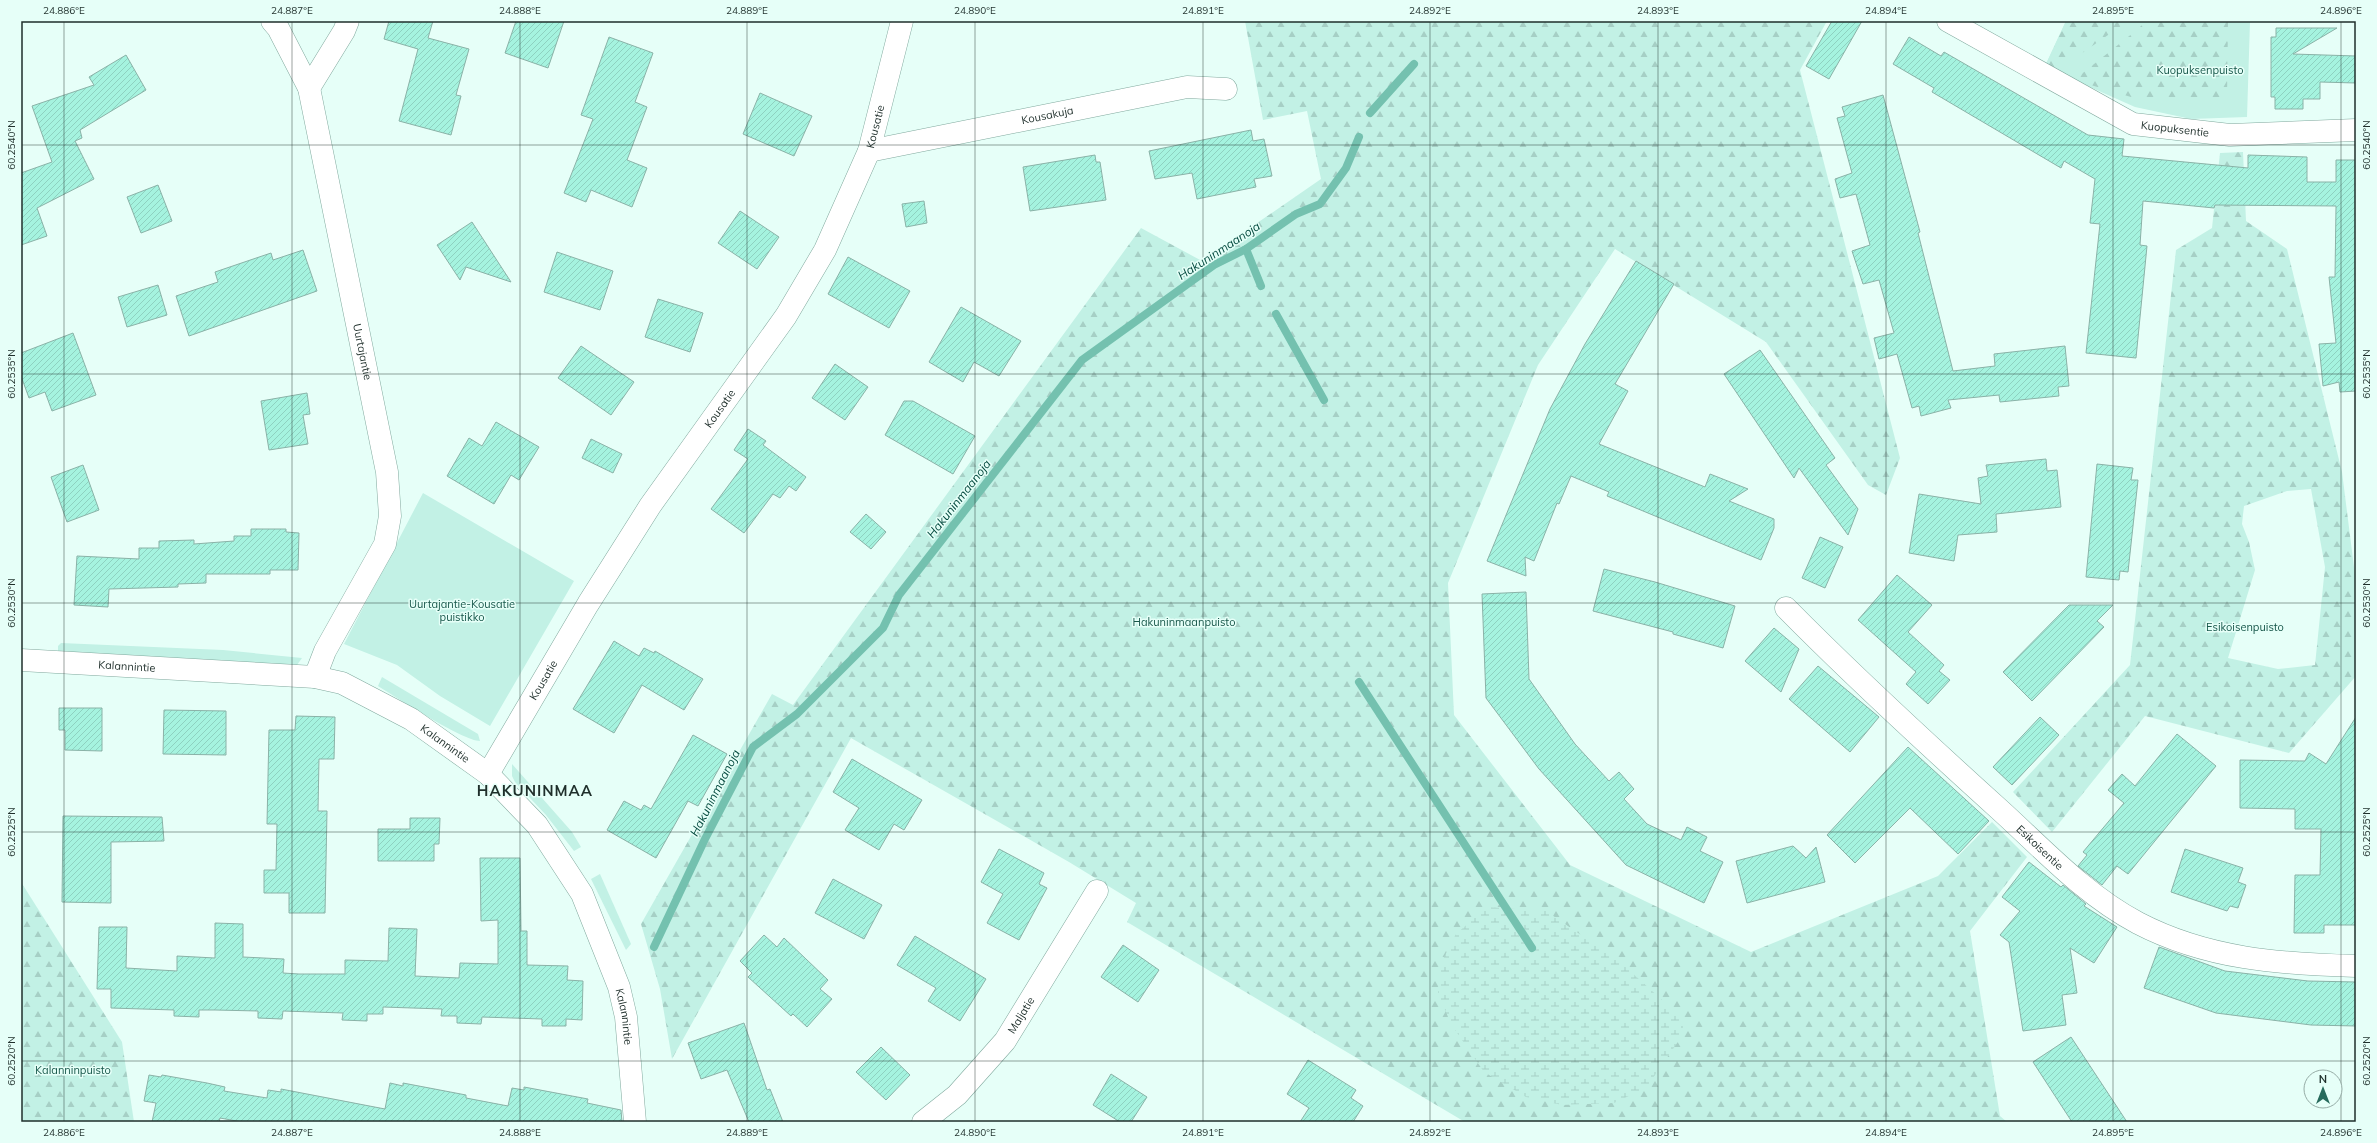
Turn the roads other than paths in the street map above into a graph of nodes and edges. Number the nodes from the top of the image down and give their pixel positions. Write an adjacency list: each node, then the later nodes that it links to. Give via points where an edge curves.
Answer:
1 (272, 21): 5 (street, Uurtajantie)
2 (348, 21): 5 (street, via 344,32)
3 (902, 21): 8 (street, Kousatie)
4 (1948, 21): 7 (street, Kuopuksentie, via 2133,124 2230,136)
5 (309, 88): 11 (street, Uurtajantie, via 387,472 390,516 385,544 325,651)
6 (1226, 89): 8 (street, Kousakuja, via 1187,87)
7 (2356, 130)
8 (869, 151): 12 (street, Kousatie, via 825,250 786,316 650,506 588,604)
9 (1786, 608): 14 (street, Esikoisentie, via 1911,729 2056,863 2093,894 2132,919 2181,940 2224,954 2286,964)
10 (21, 660): 11 (street, Kalannintie)
11 (316, 677): 12 (street, Kalannintie, via 342,683 411,719)
12 (488, 774): 15 (street, Kalannintie, via 538,825 582,894 597,929 619,987 626,1017)
13 (1097, 891): 16 (street, Maljatie, via 1005,1041 957,1095)
14 (2356, 966)
15 (635, 1122)
16 (923, 1122)

